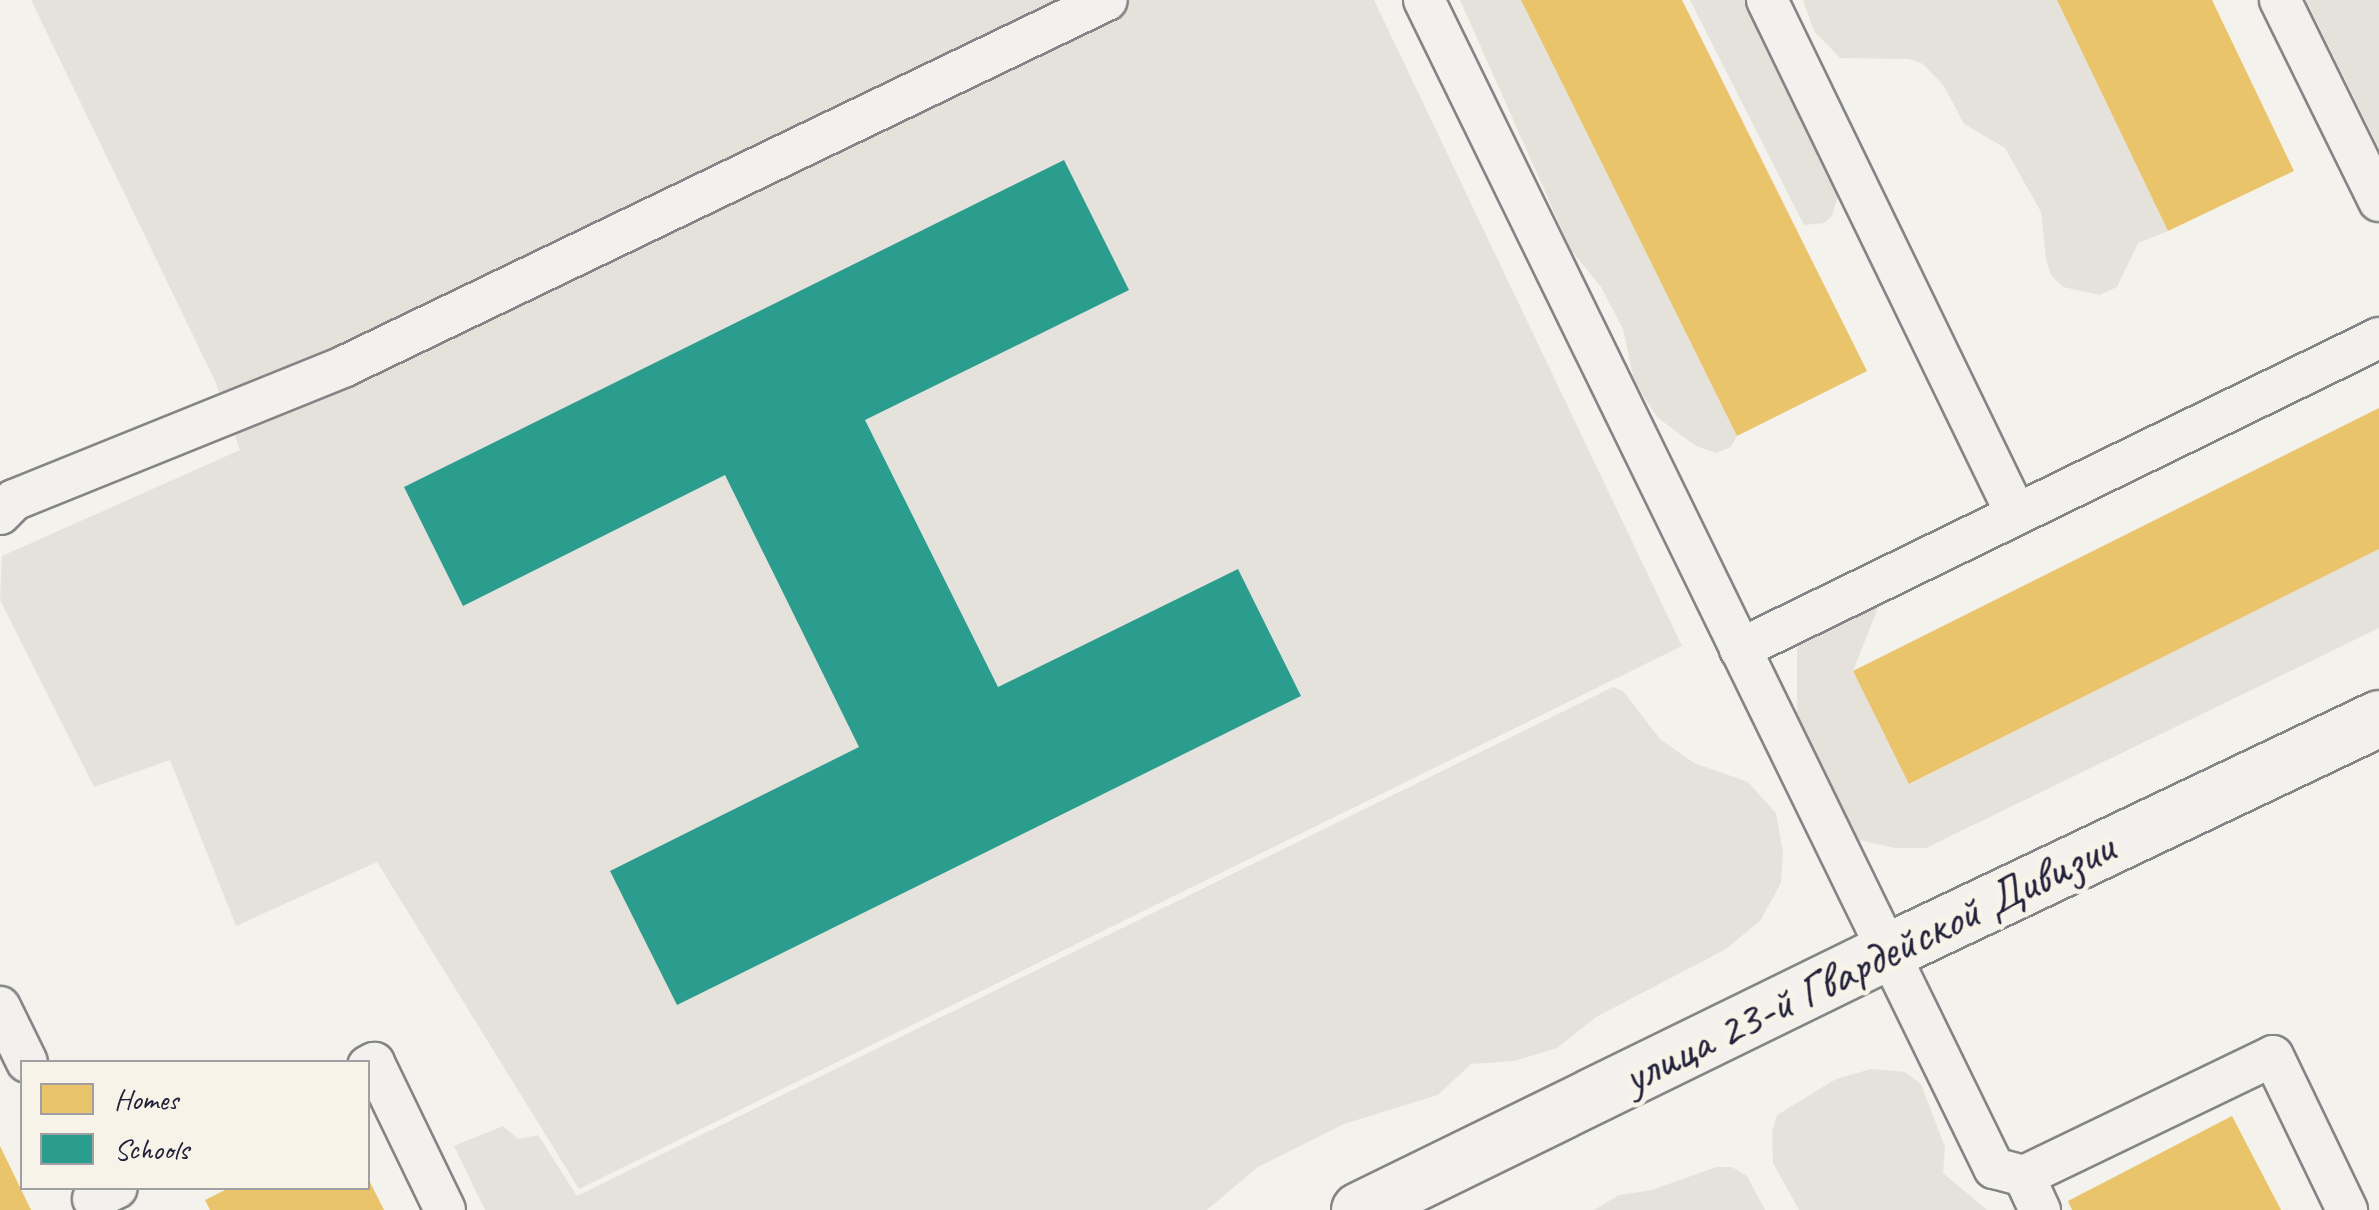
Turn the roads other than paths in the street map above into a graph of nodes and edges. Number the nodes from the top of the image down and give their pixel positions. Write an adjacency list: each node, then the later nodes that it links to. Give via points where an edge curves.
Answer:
1 (1107, 0): 7 (lane, via 345,366 14,500)
2 (1424, 0): 9 (lane)
3 (1767, 0): 8 (lane)
4 (2280, 0): 5 (lane)
5 (2379, 201)
6 (2379, 338): 8 (lane)
7 (0, 514)
8 (2016, 514): 9 (lane)
9 (1740, 649): 11 (lane)
10 (2379, 718): 11 (street, улица 23-й Гвардейской Дивизии)
11 (1888, 951): 15 (lane, via 1994,1168); 17 (street, улица 23-й Гвардейской Дивизии)
12 (0, 1008): 13 (lane)
13 (26, 1060)
14 (370, 1065): 16 (lane)
15 (2032, 1193): 18 (lane, via 2273,1056)
16 (446, 1210)
17 (1360, 1210)
18 (2347, 1210)

